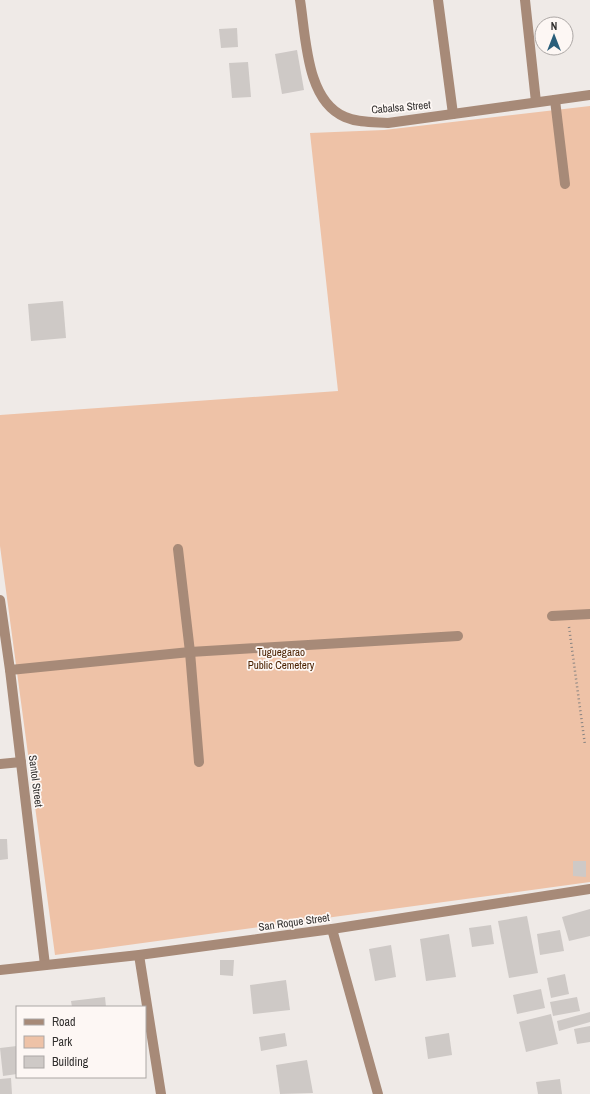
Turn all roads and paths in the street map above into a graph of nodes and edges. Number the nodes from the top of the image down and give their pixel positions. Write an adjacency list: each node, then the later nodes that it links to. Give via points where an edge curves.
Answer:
1 (300, 0): 7 (street, Cabalsa Street, via 313,77 321,97 331,110 346,118 363,122 388,122)
2 (438, 0): 7 (street)
3 (526, 0): 6 (street)
4 (590, 95): 5 (street, Cabalsa Street)
5 (555, 100): 6 (street, Cabalsa Street); 8 (street)
6 (536, 102): 7 (street, Cabalsa Street)
7 (453, 114)
8 (565, 184)
9 (178, 549): 15 (street)
10 (0, 600): 16 (street, Santol Street)
11 (590, 614): 12 (street)
12 (568, 615): 13 (street); 17 (path)
13 (552, 616)
14 (458, 636): 15 (street)
15 (190, 652): 16 (street); 19 (street)
16 (10, 670): 18 (street, Santol Street)
17 (584, 746)
18 (21, 762): 20 (street); 24 (street, Santol Street)
19 (199, 762)
20 (0, 764)
21 (590, 888): 22 (street, San Roque Street)
22 (332, 929): 23 (street, San Roque Street); 27 (street)
23 (139, 955): 24 (street, San Roque Street); 26 (street)
24 (45, 965): 25 (street, San Roque Street)
25 (0, 970)
26 (162, 1094)
27 (378, 1094)

